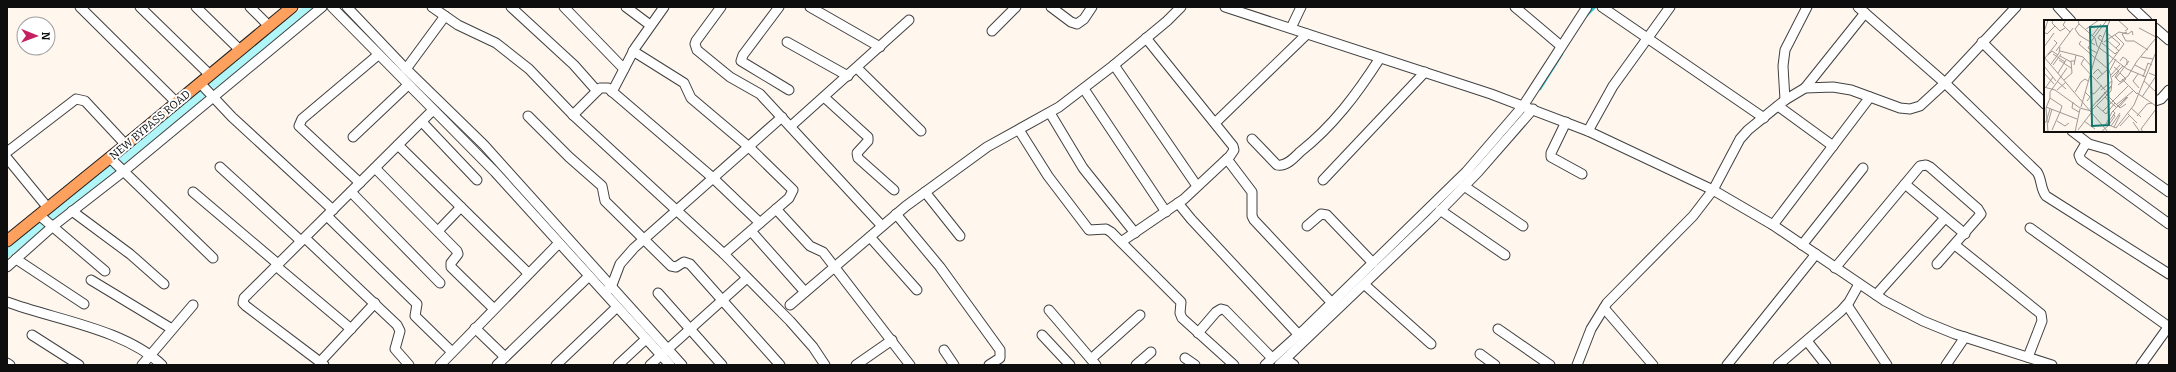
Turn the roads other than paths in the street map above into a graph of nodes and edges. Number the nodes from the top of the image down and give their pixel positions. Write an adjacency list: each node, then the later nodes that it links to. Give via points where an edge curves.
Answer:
1 (80, 7): 72 (street)
2 (140, 7): 58 (street)
3 (196, 7): 49 (street)
4 (250, 7): 37 (street)
5 (292, 7): 37 (main road, NEW BYPASS ROAD)
6 (322, 7): 64 (street)
7 (332, 7): 51 (street)
8 (347, 7): 55 (street)
9 (432, 7): 32 (street)
10 (511, 7): 67 (street, via 574,64)
11 (564, 7): 56 (street)
12 (626, 7): 36 (street)
13 (664, 7): 36 (street)
14 (721, 7): 81 (street, via 696,41 697,50 730,77 760,94)
15 (779, 7): 65 (street, via 742,55 742,61)
16 (810, 7): 48 (street)
17 (1016, 7): 40 (street)
18 (1051, 7): 19 (street, via 1077,24)
19 (1092, 7)
20 (1181, 7): 42 (street)
21 (1225, 7): 38 (street)
22 (1301, 7): 38 (street)
23 (1515, 7): 47 (street)
24 (1602, 7): 43 (street)
25 (1670, 7): 43 (street)
26 (1807, 7): 73 (street, via 1785,50)
27 (2016, 7): 46 (street)
28 (2058, 7): 34 (street)
29 (2132, 7): 35 (street)
30 (1584, 8): 47 (street)
31 (1862, 10): 60 (street); 62 (street)
32 (445, 16): 55 (street); 80 (street, via 508,52)
33 (909, 20): 48 (street)
34 (2071, 20)
35 (2146, 20)
36 (650, 25): 50 (street)
37 (269, 26): 49 (main road, NEW BYPASS ROAD)
38 (1291, 28): 41 (street)
39 (2156, 29): 44 (street)
40 (992, 31)
41 (1307, 34): 52 (street); 85 (street)
42 (1146, 38): 53 (street); 85 (street)
43 (1647, 38): 82 (street); 89 (street, via 1613,86)
44 (2169, 40)
45 (787, 42): 59 (street)
46 (1982, 42): 60 (street); 74 (street)
47 (1561, 46): 75 (street)
48 (880, 47): 54 (street)
49 (240, 50): 58 (main road, NEW BYPASS ROAD)
50 (633, 51): 56 (street); 97 (street, via 684,83 691,98)
51 (378, 55): 61 (street); 109 (street, via 302,119 299,126)
52 (1380, 58): 57 (street); 92 (street, via 1339,116 1316,140 1286,164 1277,165)
53 (1114, 65): 63 (street); 111 (street)
54 (857, 68): 59 (street); 88 (street)
55 (406, 69): 172 (street, via 484,145)
56 (624, 69): 68 (street)
57 (1425, 72): 75 (street); 108 (street)
58 (210, 75): 64 (main road, NEW BYPASS ROAD)
59 (848, 76): 69 (street)
60 (1945, 83): 70 (street, via 1927,101 1910,109); 164 (street, via 2037,172 2046,196)
61 (408, 85): 77 (street); 91 (street)
62 (1806, 88): 70 (street, via 1833,87); 73 (street)
63 (1084, 89): 78 (street); 126 (street)
64 (208, 90): 72 (main road, NEW BYPASS ROAD); 101 (street); 127 (street)
65 (789, 90)
66 (2169, 90): 71 (street)
67 (598, 91): 68 (street, via 605,87); 80 (street)
68 (612, 92): 106 (street)
69 (824, 97): 86 (street); 113 (street, via 868,137 868,141 857,152 858,158)
70 (1870, 97): 96 (street)
71 (2156, 101)
72 (176, 102): 94 (main road, NEW BYPASS ROAD)
73 (1781, 103): 82 (street); 96 (street)
74 (2044, 103)
75 (1523, 106): 76 (street); 156 (street, via 1466,172)
76 (1533, 109): 84 (street); 112 (street)
77 (434, 110): 83 (street); 148 (street)
78 (1050, 113): 87 (street); 140 (street, via 1083,168)
79 (528, 116): 145 (street, via 602,186 605,201)
80 (573, 116): 122 (street)
81 (782, 117): 86 (street); 97 (street)
82 (1764, 118): 114 (street, via 1740,139)
83 (422, 122): 95 (street); 107 (street)
84 (1566, 122): 89 (street); 105 (street, via 1551,157)
85 (1215, 123): 100 (street, via 1233,146 1233,153)
86 (791, 126): 134 (street)
87 (1019, 130): 117 (street, via 987,147); 147 (street, via 1048,176 1089,230 1106,228)
88 (921, 131)
89 (1588, 131): 114 (street)
90 (2073, 132): 93 (street)
91 (353, 138)
92 (1252, 139)
93 (2086, 143): 118 (street, via 2110,150); 132 (street, via 2079,155 2081,160)
94 (126, 145): 98 (street, via 85,101 76,99); 101 (main road, NEW BYPASS ROAD)
95 (398, 145): 103 (street); 120 (street)
96 (1833, 146): 133 (street)
97 (749, 147): 106 (street); 123 (street, via 793,190 789,198)
98 (7, 152)
99 (7, 158): 121 (street)
100 (1227, 160): 111 (street); 179 (street, via 1252,192 1254,220)
101 (118, 165): 121 (main road, NEW BYPASS ROAD); 125 (street); 154 (street)
102 (220, 167): 144 (street)
103 (375, 168): 109 (street); 138 (street)
104 (1863, 168): 149 (street)
105 (1582, 174)
106 (713, 178): 122 (street); 131 (street)
107 (477, 180)
108 (1324, 180)
109 (360, 183): 116 (street)
110 (1905, 184): 129 (street); 141 (street, via 1920,166 1930,167 1980,212 1980,218); 161 (street)
111 (1198, 186): 119 (street)
112 (1464, 186): 124 (street); 136 (street)
113 (894, 190)
114 (1713, 190): 133 (street); 187 (street, via 1693,216 1616,292)
115 (193, 192): 158 (street)
116 (351, 192): 127 (street); 168 (street)
117 (925, 192): 128 (street); 142 (street)
118 (2169, 192)
119 (1178, 203): 126 (street); 197 (street)
120 (461, 207): 138 (street); 163 (street)
121 (48, 208): 130 (main road, NEW BYPASS ROAD)
122 (677, 210): 145 (street); 151 (street)
123 (776, 210): 131 (street); 160 (street, via 810,246 823,252)
124 (1440, 210): 153 (street); 171 (street)
125 (72, 211): 130 (street); 169 (street, via 130,254)
126 (1166, 212): 140 (street)
127 (330, 213): 144 (street); 207 (street, via 417,304 415,316)
128 (896, 214): 134 (street); 237 (street, via 944,272 1000,350 1000,358)
129 (1946, 218): 141 (street); 176 (street)
130 (46, 222): 146 (main road, NEW BYPASS ROAD); 155 (street); 162 (street)
131 (760, 224): 139 (street)
132 (2169, 224)
133 (1773, 225): 149 (street)
134 (882, 226): 143 (street)
135 (1307, 226): 156 (street, via 1321,214 1326,215)
136 (1523, 226)
137 (2030, 228): 190 (street)
138 (438, 231): 186 (street, via 458,252 451,267)
139 (751, 231): 151 (street); 174 (street)
140 (1134, 233): 147 (street)
141 (1965, 234): 150 (street)
142 (960, 236)
143 (870, 237): 160 (street); 173 (street)
144 (303, 239): 158 (street); 181 (street)
145 (644, 239): 172 (street, via 620,264); 177 (street, via 671,266 676,267 684,262 690,264)
146 (7, 241)
147 (1121, 242): 196 (street, via 1181,302 1180,315)
148 (559, 243): 163 (street); 165 (street)
149 (1802, 245): 152 (street)
150 (1955, 245): 157 (street); 214 (street, via 2041,314 2042,321)
151 (724, 254): 166 (street)
152 (1816, 254): 161 (street); 248 (street)
153 (1506, 255)
154 (213, 258)
155 (16, 259): 159 (street); 180 (street)
156 (1373, 263): 179 (street)
157 (1937, 264)
158 (277, 265): 193 (street); 218 (street, via 246,295 244,304)
159 (7, 267)
160 (834, 267): 174 (street); 202 (street)
161 (1835, 268): 170 (street)
162 (105, 271)
163 (528, 273): 186 (street)
164 (2169, 274)
165 (589, 276): 172 (street); 211 (street)
166 (747, 278): 177 (street); 233 (street, via 790,321)
167 (91, 280): 192 (street)
168 (440, 283)
169 (164, 284)
170 (1859, 284): 176 (street); 184 (street)
171 (1365, 285): 204 (street); 216 (street)
172 (608, 289): 185 (street); 206 (street)
173 (917, 290)
174 (805, 292): 183 (street)
175 (658, 293): 194 (street)
176 (1876, 295): 200 (street, via 1923,321)
177 (721, 301): 194 (street); 232 (street)
178 (7, 302): 209 (street, via 120,339)
179 (1332, 303): 197 (street)
180 (84, 304)
181 (375, 304): 193 (street); 223 (street, via 400,329 395,349)
182 (193, 305): 192 (street)
183 (790, 305)
184 (1847, 305): 203 (street); 251 (street)
185 (618, 307): 201 (street); 226 (street)
186 (493, 308): 191 (street)
187 (1604, 308): 246 (street, via 1591,329); 247 (street)
188 (1049, 310): 215 (street)
189 (1140, 315): 215 (street)
190 (2169, 327): 254 (street)
191 (475, 328): 207 (street); 211 (street)
192 (172, 329): 209 (street)
193 (351, 329): 218 (street)
194 (689, 329): 206 (street); 231 (street)
195 (1498, 329): 245 (street)
196 (1198, 333): 213 (street, via 1216,312 1224,310); 241 (street)
197 (1298, 334): 213 (street)
198 (32, 335): 220 (street)
199 (1042, 335): 238 (street)
200 (1965, 337): 214 (street); 252 (street)
201 (646, 339): 206 (street); 227 (street)
202 (892, 340): 234 (street); 235 (street)
203 (1807, 341): 249 (street); 250 (street)
204 (1431, 344)
205 (944, 350): 236 (street)
206 (664, 351): 228 (street); 229 (street); 230 (street)
207 (452, 352): 224 (street)
208 (1151, 352): 239 (street)
209 (150, 354): 221 (street); 222 (street)
210 (1480, 354): 244 (street)
211 (505, 357): 225 (street)
212 (1185, 358): 240 (street)
213 (1272, 358): 242 (street)
214 (2032, 361): 253 (street)
215 (1094, 362)
216 (1282, 362): 243 (street)
217 (7, 363): 219 (street)
218 (322, 363)
219 (10, 365)
220 (79, 365)
221 (142, 365)
222 (162, 365)
223 (408, 365)
224 (440, 365)
225 (497, 365)
226 (556, 365)
227 (618, 365)
228 (650, 365)
229 (670, 365)
230 (682, 365)
231 (722, 365)
232 (780, 365)
233 (825, 365)
234 (856, 365)
235 (910, 365)
236 (954, 365)
237 (989, 365)
238 (1070, 365)
239 (1136, 365)
240 (1195, 365)
241 (1234, 365)
242 (1265, 365)
243 (1294, 365)
244 (1495, 365)
245 (1550, 365)
246 (1577, 365)
247 (1654, 365)
248 (1727, 365)
249 (1778, 365)
250 (1826, 365)
251 (1887, 365)
252 (1946, 365)
253 (2052, 365)
254 (2141, 365)

